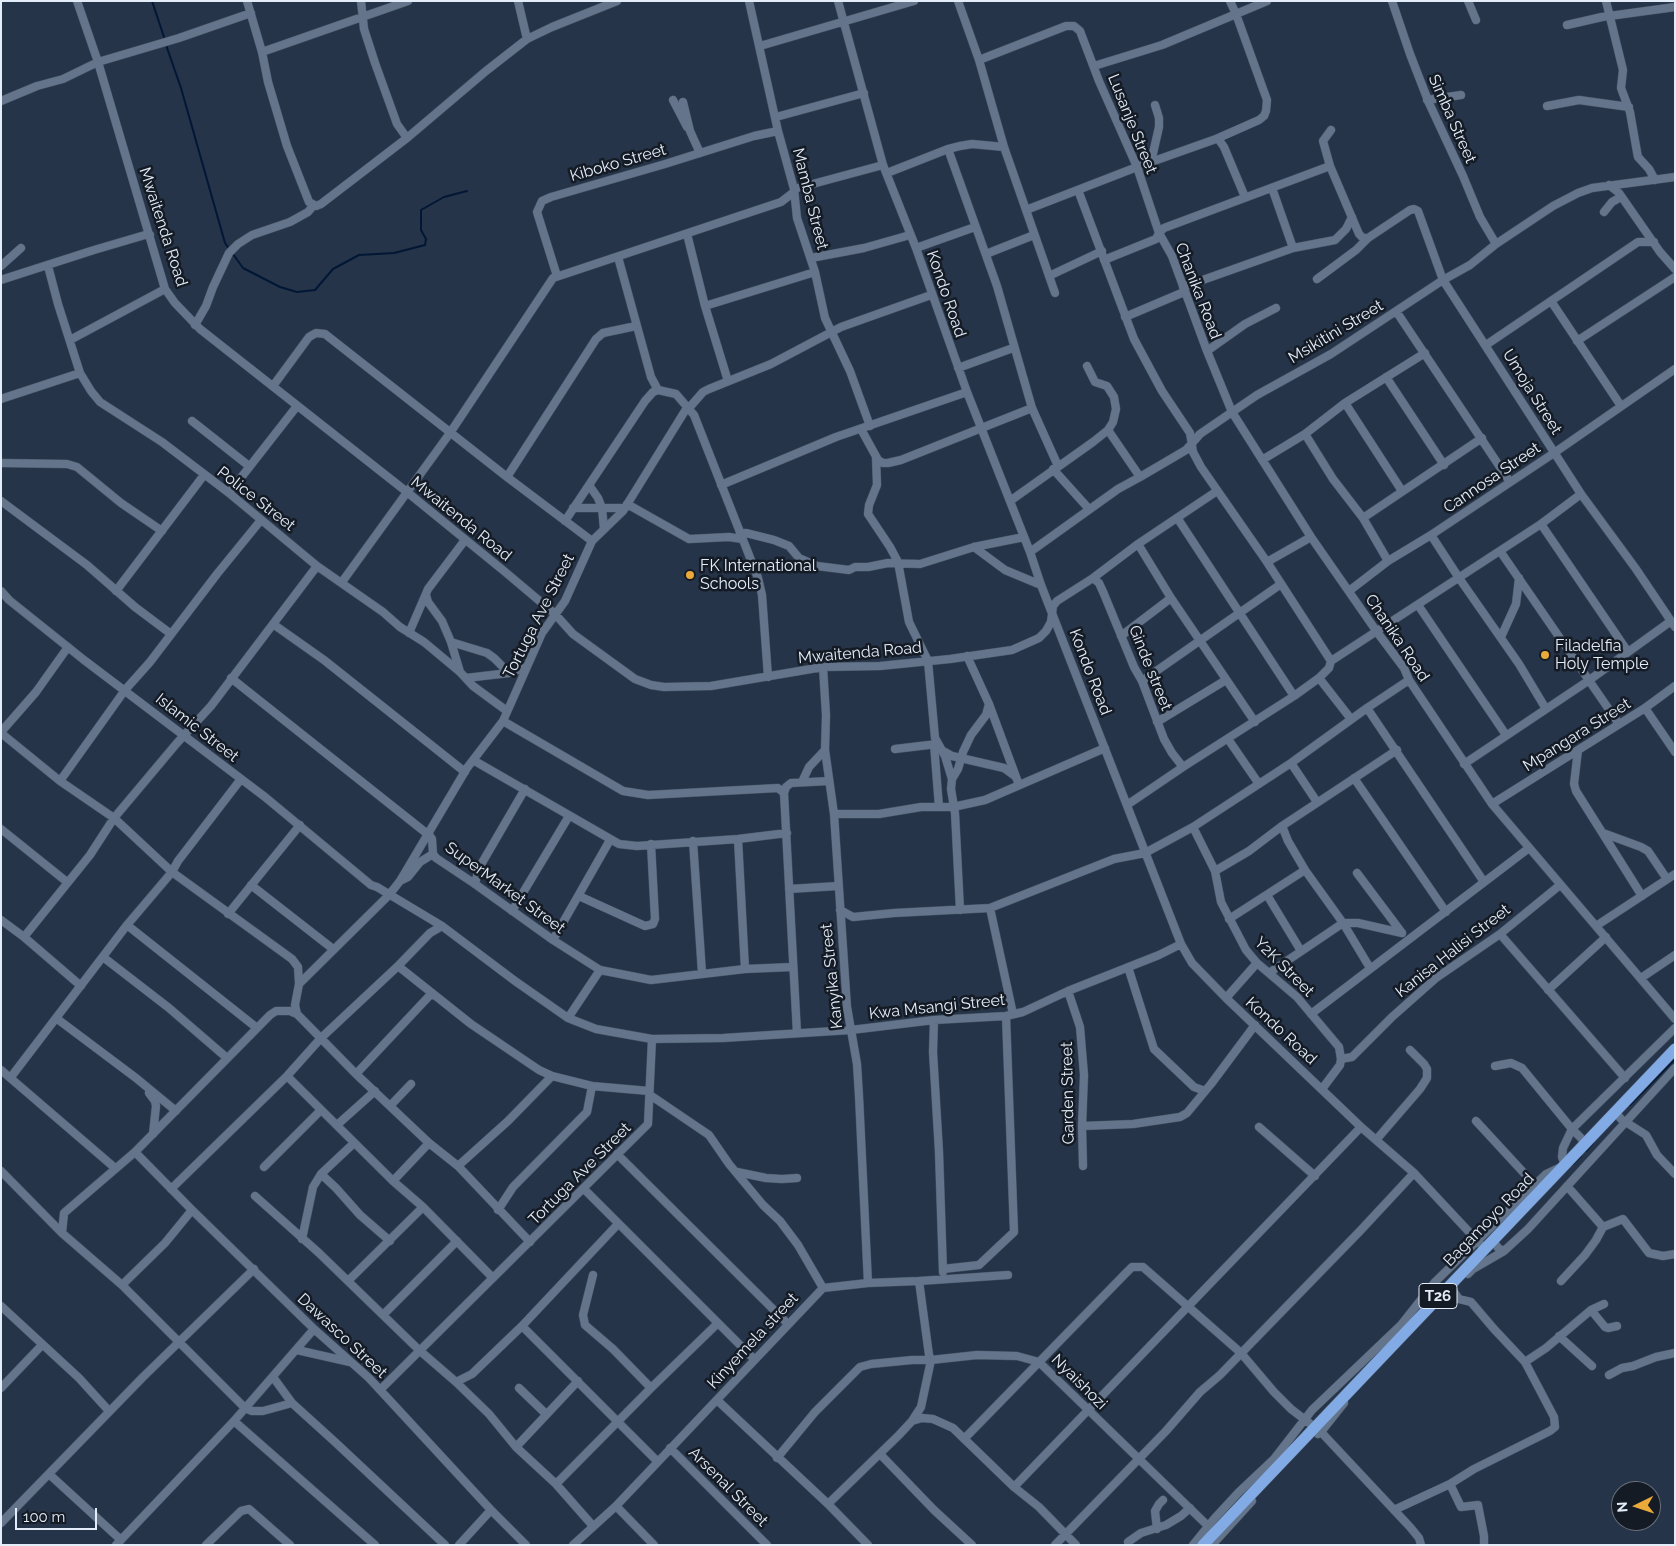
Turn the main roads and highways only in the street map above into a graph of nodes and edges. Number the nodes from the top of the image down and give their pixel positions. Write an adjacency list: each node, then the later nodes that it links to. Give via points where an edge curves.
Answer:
1 (1675, 1049): 2 (highway, Bagamoyo Road / T26, via 1616,1113 1485,1243 1450,1287 1318,1430)
2 (1203, 1545)

